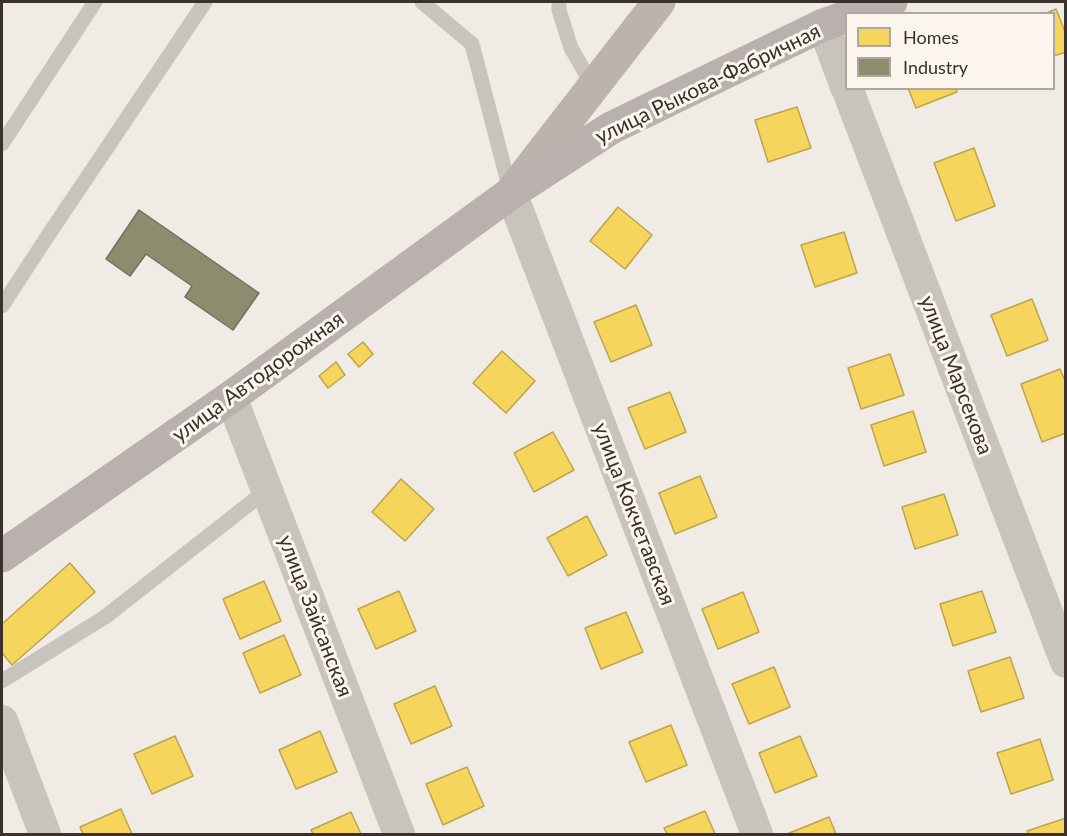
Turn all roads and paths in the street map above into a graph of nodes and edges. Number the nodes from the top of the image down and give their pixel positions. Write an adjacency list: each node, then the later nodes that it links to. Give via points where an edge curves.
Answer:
1 (95, 2): 12 (lane)
2 (205, 2): 14 (lane)
3 (422, 2): 13 (lane, via 472,44)
4 (558, 2): 10 (lane, via 571,48)
5 (659, 2): 10 (main road)
6 (891, 2): 7 (main road)
7 (863, 12)
8 (835, 21): 9 (street, улица Марсекова); 13 (main road, улица Рыкова-Фабричная, via 611,128)
9 (845, 77)
10 (593, 86): 13 (main road)
11 (848, 90): 18 (street, улица Марсекова)
12 (2, 144)
13 (511, 193): 15 (main road, улица Автодорожная); 23 (street, улица Кокчетавская)
14 (2, 306)
15 (231, 397): 16 (street, улица Зайсанская); 17 (main road, улица Автодорожная)
16 (267, 490): 19 (lane, via 105,617); 22 (street, улица Зайсанская)
17 (2, 556)
18 (1065, 662)
19 (2, 681)
20 (2, 721): 21 (street)
21 (45, 834)
22 (399, 834)
23 (757, 834)

